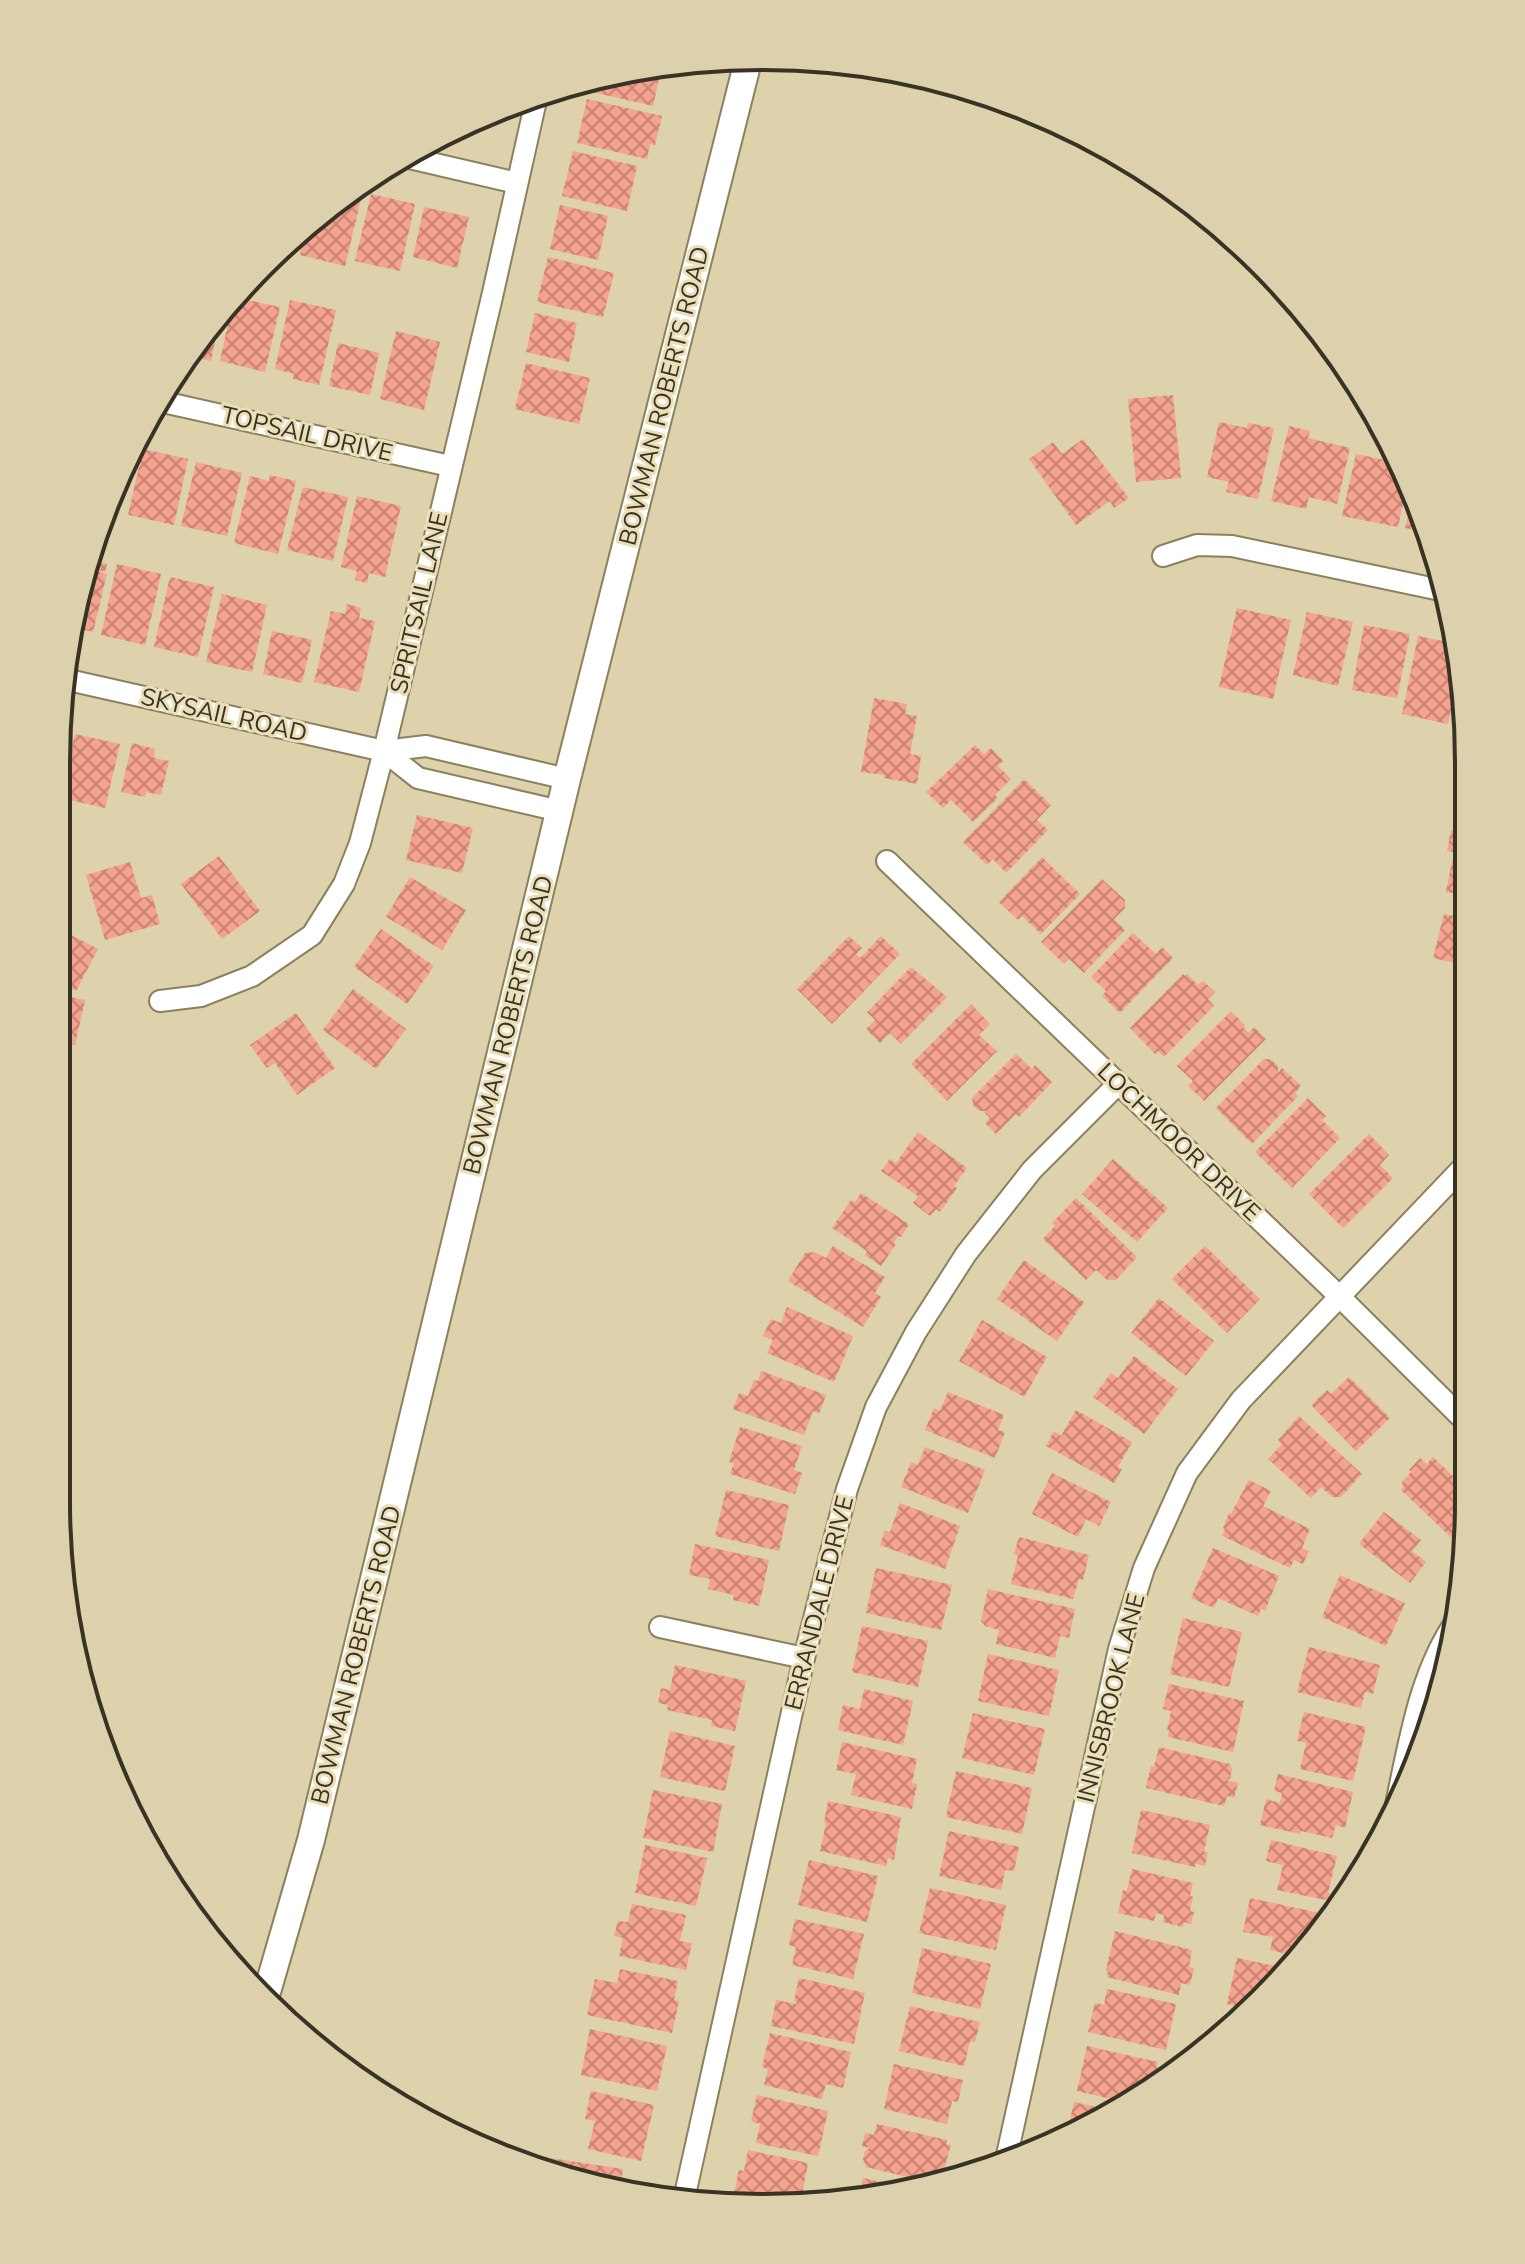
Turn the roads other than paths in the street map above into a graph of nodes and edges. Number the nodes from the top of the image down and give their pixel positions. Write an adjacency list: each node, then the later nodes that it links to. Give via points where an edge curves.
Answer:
1 (746, 70): 11 (street, BOWMAN ROBERTS ROAD)
2 (534, 109): 4 (street, SPRITSAIL LANE)
3 (420, 161): 4 (street)
4 (517, 183): 6 (street, SPRITSAIL LANE)
5 (171, 404): 6 (street, TOPSAIL DRIVE)
6 (450, 466): 10 (street, SPRITSAIL LANE)
7 (1163, 556): 8 (street, via 1197,545 1232,546)
8 (1432, 588)
9 (75, 681): 10 (street, SKYSAIL ROAD)
10 (384, 751): 11 (street, SKYSAIL ROAD, via 426,746); 12 (street, SKYSAIL ROAD, via 418,778); 14 (street, SPRITSAIL LANE, via 344,884 312,935 252,976 201,996)
11 (567, 779): 12 (street, BOWMAN ROBERTS ROAD)
12 (560, 811): 23 (street, BOWMAN ROBERTS ROAD, via 311,1840)
13 (887, 861): 15 (street, LOCHMOOR DRIVE)
14 (160, 1001)
15 (1118, 1084): 17 (street, LOCHMOOR DRIVE); 21 (street, ERRANDALE DRIVE, via 1032,1170 966,1254 916,1332 876,1407 847,1489)
16 (1455, 1176): 17 (street, INNISBROOK LANE)
17 (1339, 1296): 18 (street, LOCHMOOR DRIVE); 24 (street, INNISBROOK LANE, via 1241,1400 1187,1473 1144,1568 1119,1649)
18 (1455, 1411)
19 (660, 1627): 21 (street)
20 (1438, 1654): 22 (street)
21 (804, 1658): 25 (street, ERRANDALE DRIVE)
22 (1408, 1750)
23 (269, 1986)
24 (1008, 2148)
25 (686, 2190)

